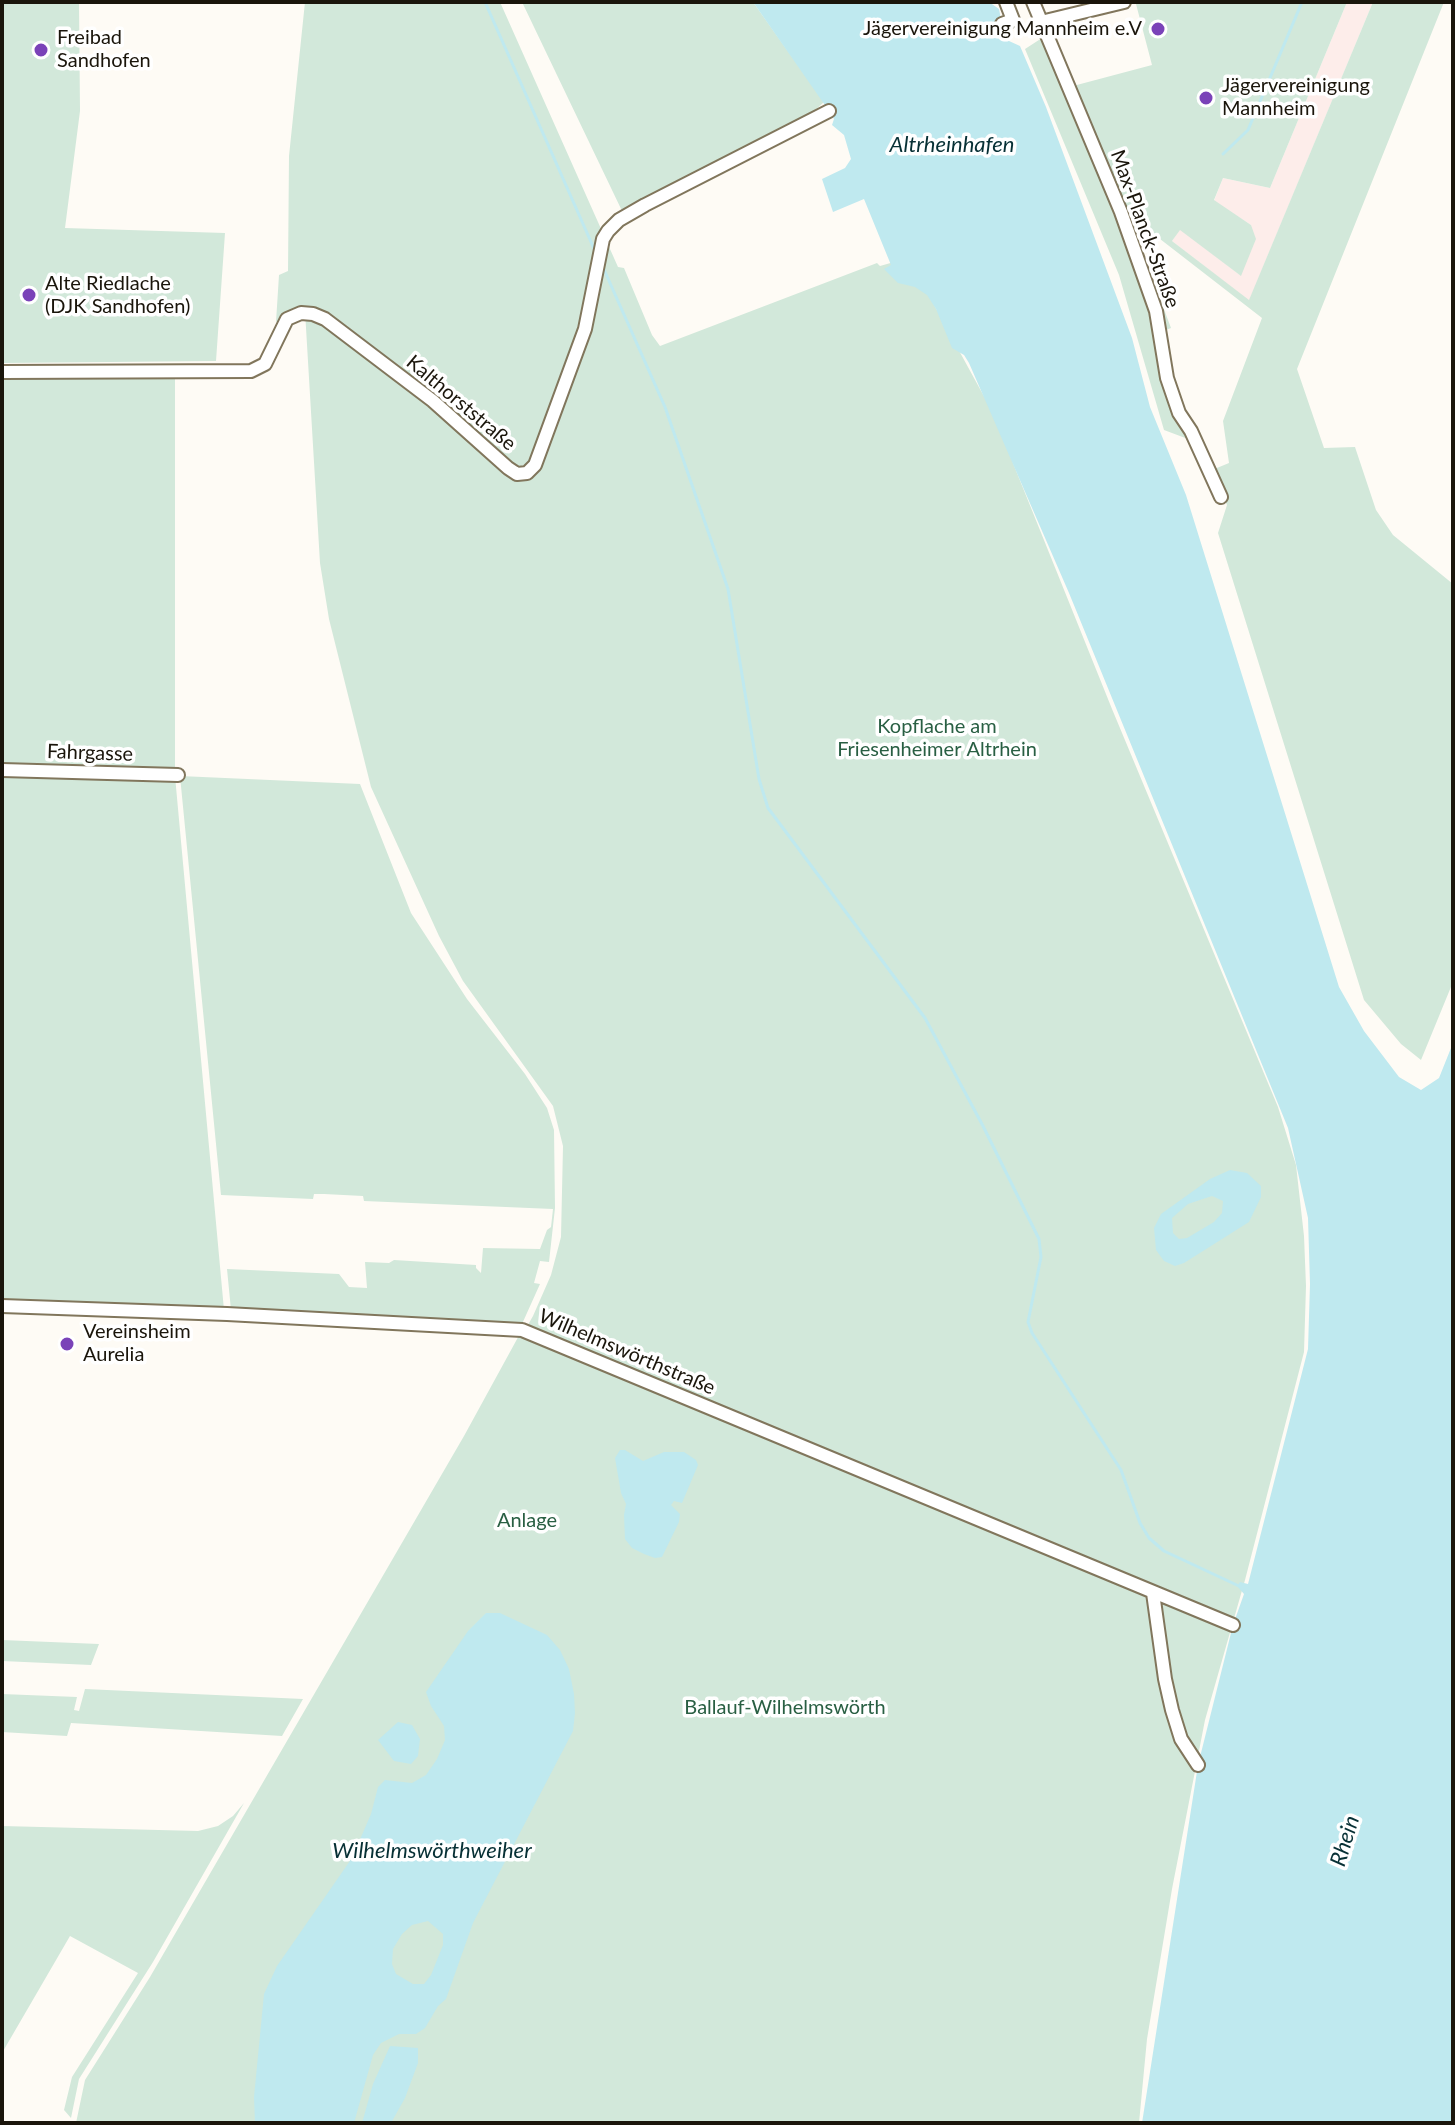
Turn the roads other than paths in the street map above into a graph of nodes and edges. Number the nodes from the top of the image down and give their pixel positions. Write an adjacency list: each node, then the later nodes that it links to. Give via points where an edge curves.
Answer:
1 (1006, 2): 5 (street, via 1013,20)
2 (1033, 2): 4 (street, Max-Planck-Straße)
3 (1124, 2): 4 (street)
4 (1041, 22): 8 (street, Max-Planck-Straße, via 1121,212 1156,311 1167,378 1179,413)
5 (1002, 24)
6 (829, 111): 7 (street, Kalthorststraße, via 619,220 603,239 585,329 535,465 527,473 508,468 433,401 313,314 287,319 265,364 251,371)
7 (2, 372)
8 (1221, 497)
9 (2, 770): 10 (street, Fahrgasse)
10 (178, 775)
11 (2, 1306): 12 (street, Wilhelmswörthstraße, via 522,1330)
12 (1153, 1593): 13 (street, Wilhelmswörthstraße); 14 (street, via 1172,1710 1181,1739)
13 (1233, 1625)
14 (1198, 1765)

